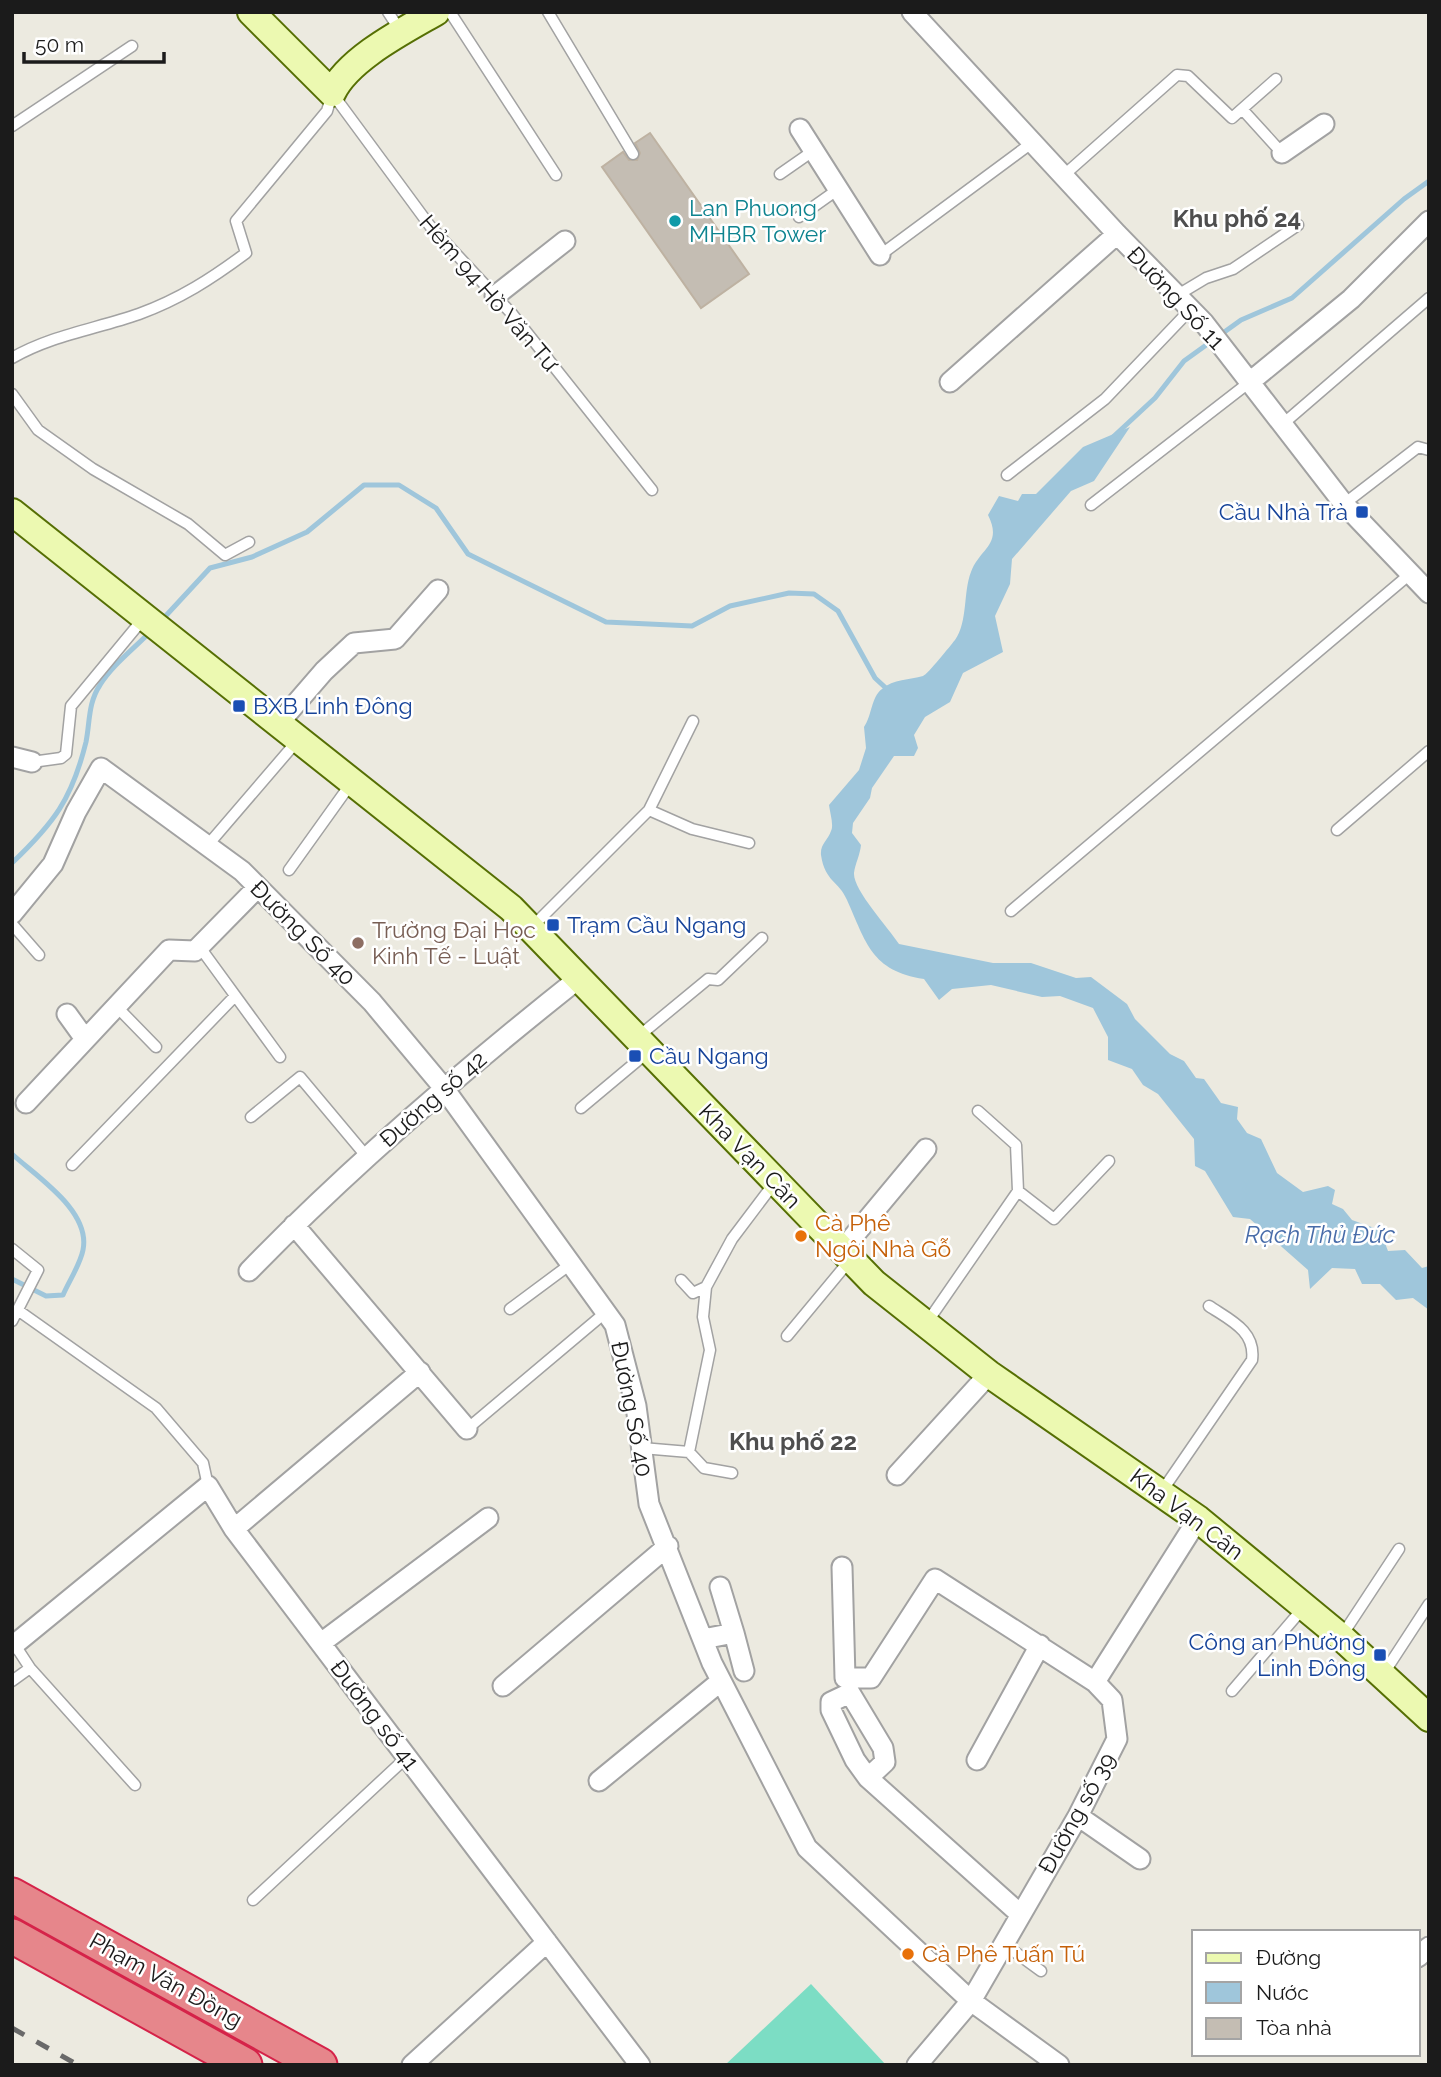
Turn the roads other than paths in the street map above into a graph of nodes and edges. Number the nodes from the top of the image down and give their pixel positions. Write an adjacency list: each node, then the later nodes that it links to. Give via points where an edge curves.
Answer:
1 (251, 12): 9 (main road)
2 (436, 12): 6 (main road)
3 (450, 12): 19 (lane)
4 (548, 12): 17 (lane)
5 (912, 12): 14 (street, Đường Số 11)
6 (394, 22): 9 (main road, via 340,77)
7 (132, 46): 12 (lane)
8 (1276, 79): 10 (lane)
9 (332, 93): 28 (lane, Hẻm 94 Hồ Văn Tư, via 430,226); 32 (lane, via 327,111 236,221 246,253 202,287 139,314 39,342)
10 (1242, 109): 16 (lane); 20 (lane, via 1232,118 1188,76 1177,75)
11 (1324, 124): 16 (street)
12 (12, 126)
13 (800, 129): 15 (street)
14 (1033, 142): 20 (street, Đường Số 11); 27 (lane)
15 (813, 151): 18 (lane); 21 (street)
16 (1282, 153)
17 (633, 154)
18 (780, 174)
19 (556, 175)
20 (1063, 176): 25 (street, Đường Số 11)
21 (837, 190): 22 (lane); 27 (street)
22 (799, 217)
23 (1429, 221): 33 (street, via 1350,299)
24 (1298, 225): 29 (lane, via 1233,269)
25 (1116, 234): 29 (street, Đường Số 11); 34 (street)
26 (565, 241): 28 (street)
27 (877, 258)
28 (495, 296): 39 (lane, Hẻm 94 Hồ Văn Tư)
29 (1175, 296): 31 (street, Đường Số 11)
30 (1429, 298): 36 (lane)
31 (1197, 317): 33 (street, Đường Số 11); 38 (lane, via 1105,399)
32 (12, 358)
33 (1248, 378): 36 (street, Đường Số 11); 41 (lane)
34 (950, 382)
35 (12, 394): 43 (lane, via 38,429 93,469 188,524 225,555)
36 (1284, 423): 40 (street, Đường Số 11)
37 (1429, 450): 40 (lane, via 1418,447)
38 (1007, 475)
39 (652, 490)
40 (1343, 504): 44 (street, Đường Số 11)
41 (1091, 505)
42 (12, 512): 47 (main road)
43 (249, 542)
44 (1410, 573): 46 (street, Đường Số 11); 61 (lane)
45 (438, 590): 49 (street, via 395,639 354,643)
46 (1429, 593)
47 (144, 618): 49 (main road, Kha Vạn Cân); 53 (lane, via 71,706 66,754)
48 (692, 721): 55 (lane)
49 (279, 723): 50 (main road, Kha Vạn Cân)
50 (299, 739): 54 (main road, Kha Vạn Cân); 57 (lane)
51 (1429, 751): 56 (lane)
52 (12, 757): 53 (street)
53 (32, 762)
54 (352, 782): 59 (lane); 64 (main road, Kha Vạn Cân, via 511,908)
55 (649, 810): 58 (lane, via 692,829); 64 (lane)
56 (1337, 830)
57 (213, 839): 60 (street, Đường Số 40); 62 (street, Đường Số 40, via 101,768 53,864)
58 (749, 843)
59 (289, 870)
60 (257, 888): 66 (street); 76 (street, Đường Số 40, via 373,1002)
61 (1011, 911)
62 (12, 914)
63 (12, 924): 67 (lane)
64 (531, 929): 68 (main road, Kha Vạn Cân)
65 (762, 938): 73 (lane, via 718,980 709,979)
66 (199, 946): 69 (lane); 70 (street, via 190,953 169,950)
67 (39, 956)
68 (578, 979): 73 (main road, Kha Vạn Cân); 76 (street, Đường số 42)
69 (235, 996): 75 (lane); 84 (lane)
70 (116, 1006): 72 (street); 74 (lane)
71 (67, 1014): 72 (street)
72 (85, 1039): 77 (street)
73 (642, 1045): 78 (lane); 85 (main road, Kha Vạn Cân)
74 (156, 1047)
75 (281, 1057)
76 (443, 1087): 82 (street, Đường số 42); 90 (street, Đường Số 40)
77 (26, 1103)
78 (580, 1108)
79 (978, 1111): 86 (lane, via 1016,1145)
80 (251, 1117): 82 (lane, via 300,1077)
81 (926, 1149): 89 (street)
82 (368, 1157): 87 (street, Đường số 42)
83 (1109, 1161): 86 (lane, via 1054,1219)
84 (72, 1166)
85 (775, 1182): 89 (main road, Kha Vạn Cân); 93 (lane, via 732,1239)
86 (1018, 1191): 99 (lane)
87 (294, 1225): 91 (street, Đường số 42); 101 (street)
88 (12, 1249): 96 (lane, via 38,1270)
89 (846, 1255): 99 (main road, Kha Vạn Cân); 100 (lane)
90 (572, 1263): 95 (lane); 97 (street, Đường Số 40)
91 (249, 1271)
92 (681, 1280): 93 (lane, via 693,1293)
93 (706, 1287): 105 (lane, via 703,1317 710,1350)
94 (1209, 1306): 109 (lane, via 1244,1330 1254,1350 1252,1360)
95 (510, 1310)
96 (19, 1311): 98 (lane); 108 (lane, via 156,1408 203,1463)
97 (607, 1311): 103 (lane); 104 (street, Đường Số 40, via 636,1406)
98 (12, 1321)
99 (926, 1325): 102 (main road, Kha Vạn Cân)
100 (787, 1336)
101 (420, 1372): 103 (street); 112 (street)
102 (989, 1374): 107 (street); 109 (main road, Kha Vạn Cân)
103 (467, 1429)
104 (642, 1448): 105 (lane); 113 (street, Đường Số 40, via 649,1504)
105 (689, 1452): 106 (lane, via 704,1468)
106 (732, 1473)
107 (897, 1475)
108 (208, 1486): 112 (street, Đường số 41); 122 (street)
109 (1162, 1492): 111 (main road, Kha Vạn Cân)
110 (488, 1518): 123 (street)
111 (1198, 1519): 118 (main road, Kha Vạn Cân); 130 (street)
112 (234, 1529): 123 (street, Đường số 41)
113 (668, 1546): 121 (street, Đường Số 40); 131 (street)
114 (1399, 1549): 120 (lane)
115 (842, 1567): 124 (street, via 845,1678 871,1678 935,1578)
116 (720, 1587): 119 (street)
117 (1429, 1604): 127 (lane)
118 (1304, 1607): 120 (main road, Kha Vạn Cân); 132 (lane)
119 (734, 1633): 121 (street); 126 (street)
120 (1341, 1637): 127 (main road, Kha Vạn Cân)
121 (703, 1639): 129 (street, Đường Số 40)
122 (13, 1643): 125 (lane)
123 (321, 1643): 134 (street, Đường số 41)
124 (1040, 1645): 130 (street); 135 (street)
125 (30, 1668): 128 (lane); 138 (lane)
126 (744, 1671)
127 (1381, 1676): 133 (main road, Kha Vạn Cân)
128 (12, 1681)
129 (721, 1681): 137 (street); 148 (street, Đường Số 40, via 807,1848)
130 (1095, 1682): 139 (street, Đường số 39, via 1112,1700 1117,1739)
131 (503, 1686)
132 (1232, 1691)
133 (1429, 1718)
134 (407, 1757): 142 (lane); 145 (street, Đường số 41)
135 (977, 1760)
136 (867, 1778): 143 (street)
137 (599, 1782)
138 (135, 1785)
139 (1078, 1816): 140 (street); 143 (street, Đường số 39)
140 (1140, 1859)
141 (12, 1895): 150 (highway, Phạm Văn Đồng)
142 (253, 1900)
143 (1020, 1914): 146 (street, Đường số 39)
144 (12, 1936): 149 (highway, Phạm Văn Đồng)
145 (547, 1942): 151 (street); 152 (street, Đường số 41)
146 (1004, 1944): 147 (lane); 148 (street, Đường số 39)
147 (1041, 1971)
148 (971, 2001): 153 (street); 154 (street, Đường Số 40)
149 (245, 2065)
150 (320, 2065)
151 (412, 2065)
152 (640, 2065)
153 (917, 2065)
154 (1059, 2065)

